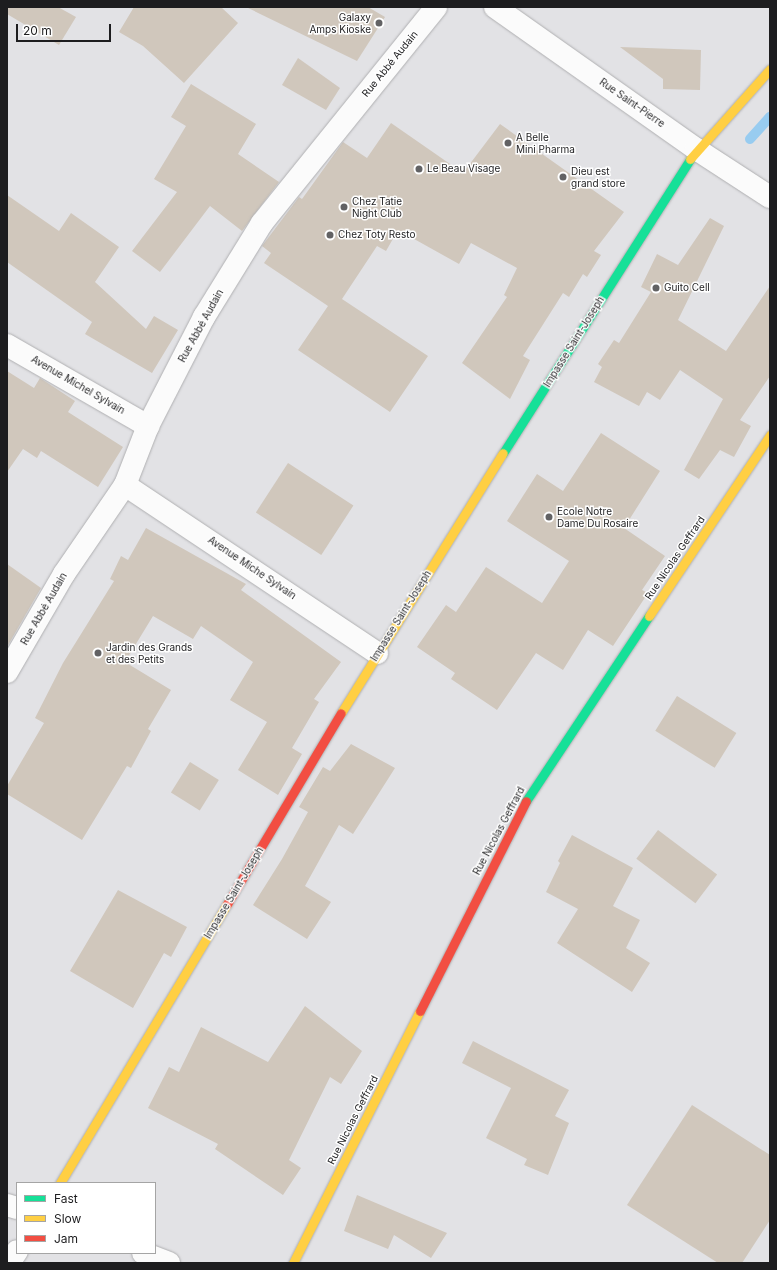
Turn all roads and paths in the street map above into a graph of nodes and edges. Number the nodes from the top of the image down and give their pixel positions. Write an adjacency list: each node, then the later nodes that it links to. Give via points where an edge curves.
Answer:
1 (436, 7): 7 (street, Rue Abbé Audain, via 262,223 204,317)
2 (495, 7): 4 (street, Rue Saint-Pierre)
3 (770, 69): 4 (street, Impasse Saint-Joseph)
4 (696, 149): 5 (street, Rue Saint-Pierre); 10 (street, Impasse Saint-Joseph)
5 (770, 198)
6 (7, 345): 7 (street, Avenue Michel Sylvain)
7 (148, 426): 9 (street, Rue Abbé Audain)
8 (770, 435): 17 (street, Rue Nicolas Geffrard, via 526,800)
9 (125, 485): 10 (street, Avenue Miche Sylvain); 11 (street, Rue Abbé Audain, via 64,574)
10 (377, 653): 12 (street, Impasse Saint-Joseph)
11 (7, 672)
12 (61, 1182)
13 (16, 1252): 15 (street)
14 (146, 1254): 16 (street)
15 (9, 1263)
16 (169, 1263)
17 (293, 1263)

